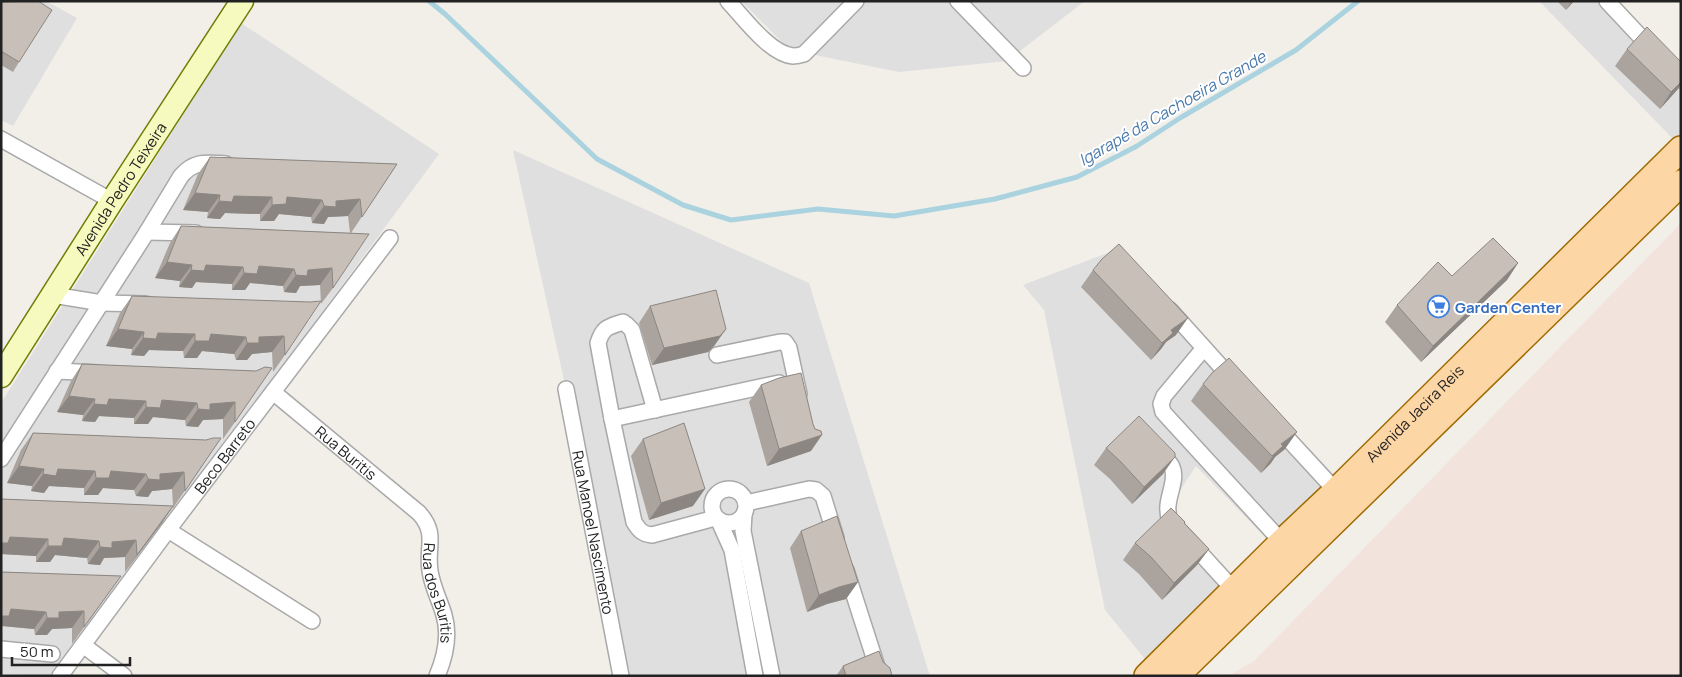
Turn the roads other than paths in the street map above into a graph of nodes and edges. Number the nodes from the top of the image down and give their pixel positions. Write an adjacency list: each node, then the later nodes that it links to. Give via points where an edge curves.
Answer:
1 (242, 1): 12 (street, Avenida Pedro Teixeira)
2 (728, 1): 3 (street, via 772,46 783,54 795,56 804,54)
3 (856, 1)
4 (958, 1): 6 (street)
5 (1607, 1): 7 (street)
6 (1023, 68)
7 (1681, 80)
8 (1, 138): 12 (street)
9 (1681, 149): 37 (main road, Avenida Jacira Reis)
10 (238, 164): 13 (street, via 199,163 188,168)
11 (1681, 183): 56 (main road, Avenida Jacira Reis)
12 (112, 200): 16 (street, Avenida Pedro Teixeira)
13 (147, 232): 14 (street); 18 (street)
14 (215, 233)
15 (390, 238): 28 (street, Beco Barreto)
16 (53, 296): 18 (street); 24 (street, Avenida Pedro Teixeira)
17 (1160, 299): 20 (street)
18 (102, 303): 19 (street); 22 (street)
19 (161, 305)
20 (1204, 348): 27 (street); 42 (street, via 1164,396 1161,404 1164,412)
21 (717, 355): 25 (street, via 785,342)
22 (57, 371): 23 (street); 34 (street)
23 (116, 374)
24 (1, 376)
25 (795, 379): 29 (street); 30 (street)
26 (566, 389): 51 (street, Rua Manoel Nascimento)
27 (1244, 391)
28 (273, 392): 39 (street, Rua Buritis); 41 (street, Beco Barreto)
29 (802, 405)
30 (655, 410): 31 (street); 31 (street, via 632,330 623,322 606,328 598,343)
31 (612, 419): 40 (street, via 638,530 652,535)
32 (1271, 420): 37 (street)
33 (1146, 439): 43 (street, via 1172,466 1174,476 1167,513 1170,520)
34 (14, 440): 35 (street); 36 (street)
35 (33, 441)
36 (1, 459)
37 (1336, 491): 42 (main road, Avenida Jacira Reis)
38 (745, 509): 40 (street, via 731,524); 40 (street, via 744,498 736,490 719,492 711,507); 53 (street, via 743,531); 54 (street, via 809,489 823,496)
39 (419, 513): 50 (street, Rua dos Buritis, via 427,521 430,531 430,574 445,618 447,639)
40 (717, 519): 52 (street, via 732,550)
41 (168, 530): 44 (street); 45 (street, Beco Barreto)
42 (1282, 542): 43 (main road, Avenida Jacira Reis)
43 (1234, 590): 55 (main road, Avenida Jacira Reis)
44 (312, 620)
45 (83, 645): 48 (street, Beco Barreto); 49 (street)
46 (1, 649): 47 (street)
47 (52, 654)
48 (60, 676)
49 (124, 676)
50 (437, 676)
51 (621, 676)
52 (755, 676)
53 (772, 676)
54 (880, 676)
55 (1147, 676)
56 (1176, 676)

